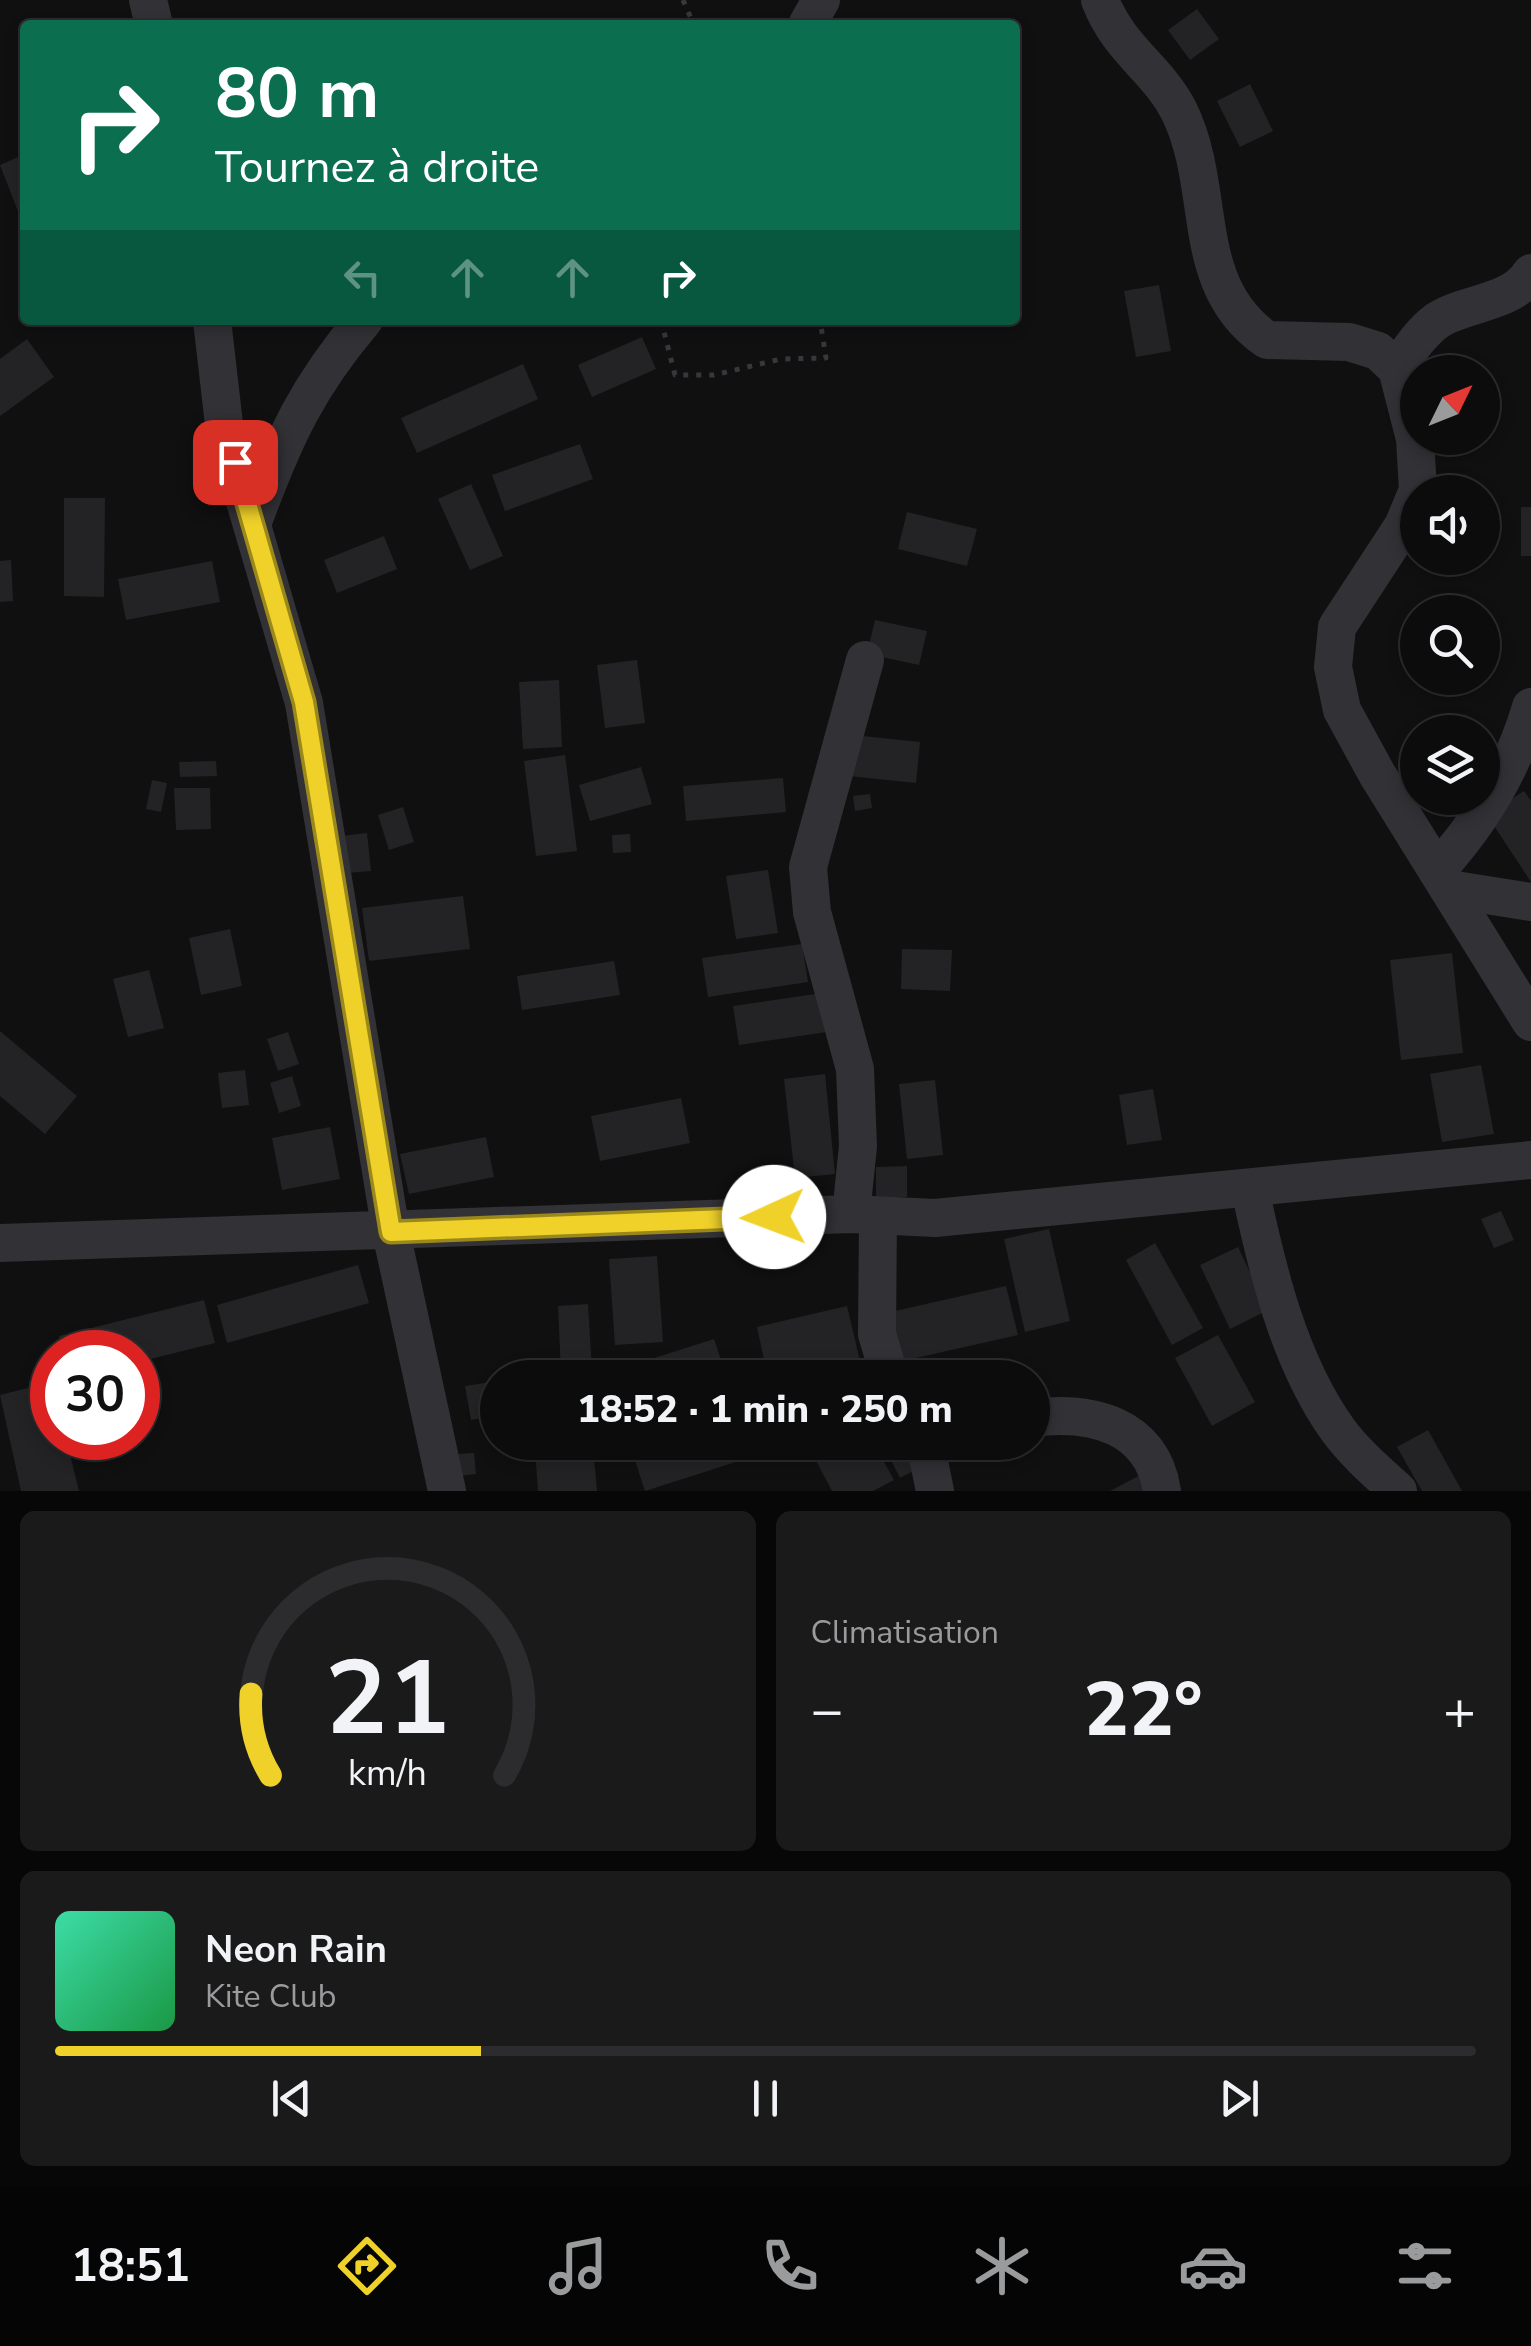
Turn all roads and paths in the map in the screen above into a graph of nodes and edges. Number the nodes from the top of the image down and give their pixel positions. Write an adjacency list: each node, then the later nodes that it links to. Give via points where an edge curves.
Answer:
1 (1100, 0): 7 (street, via 1120,40 1180,112 1218,283 1229,306 1266,340 1349,342 1378,351)
2 (1531, 273): 7 (street, via 1508,292 1440,318 1420,334)
3 (213, 325): 8 (street, via 225,433)
4 (360, 325): 8 (street, via 322,368 286,433)
5 (661, 325): 6 (path, via 675,375 826,358)
6 (821, 325)
7 (1397, 370): 11 (street, via 1415,440 1418,490 1403,526 1337,627 1333,667 1342,710)
8 (254, 520): 17 (street, via 304,702)
9 (866, 660): 16 (street, via 808,868 812,912 855,1068)
10 (1531, 707): 11 (street, via 1498,789)
11 (1443, 880): 12 (street); 13 (street)
12 (1531, 902)
13 (1531, 1022)
14 (1531, 1160): 15 (street)
15 (1250, 1189): 16 (street, via 934,1218); 25 (street, via 1269,1270 1318,1399 1340,1433)
16 (864, 1215): 17 (street); 19 (street)
17 (391, 1232): 18 (street); 22 (street)
18 (0, 1243)
19 (885, 1360)
20 (1050, 1419): 24 (street, via 1126,1429 1159,1469)
21 (929, 1460): 23 (street)
22 (446, 1491)
23 (935, 1491)
24 (1162, 1491)
25 (1398, 1491)

